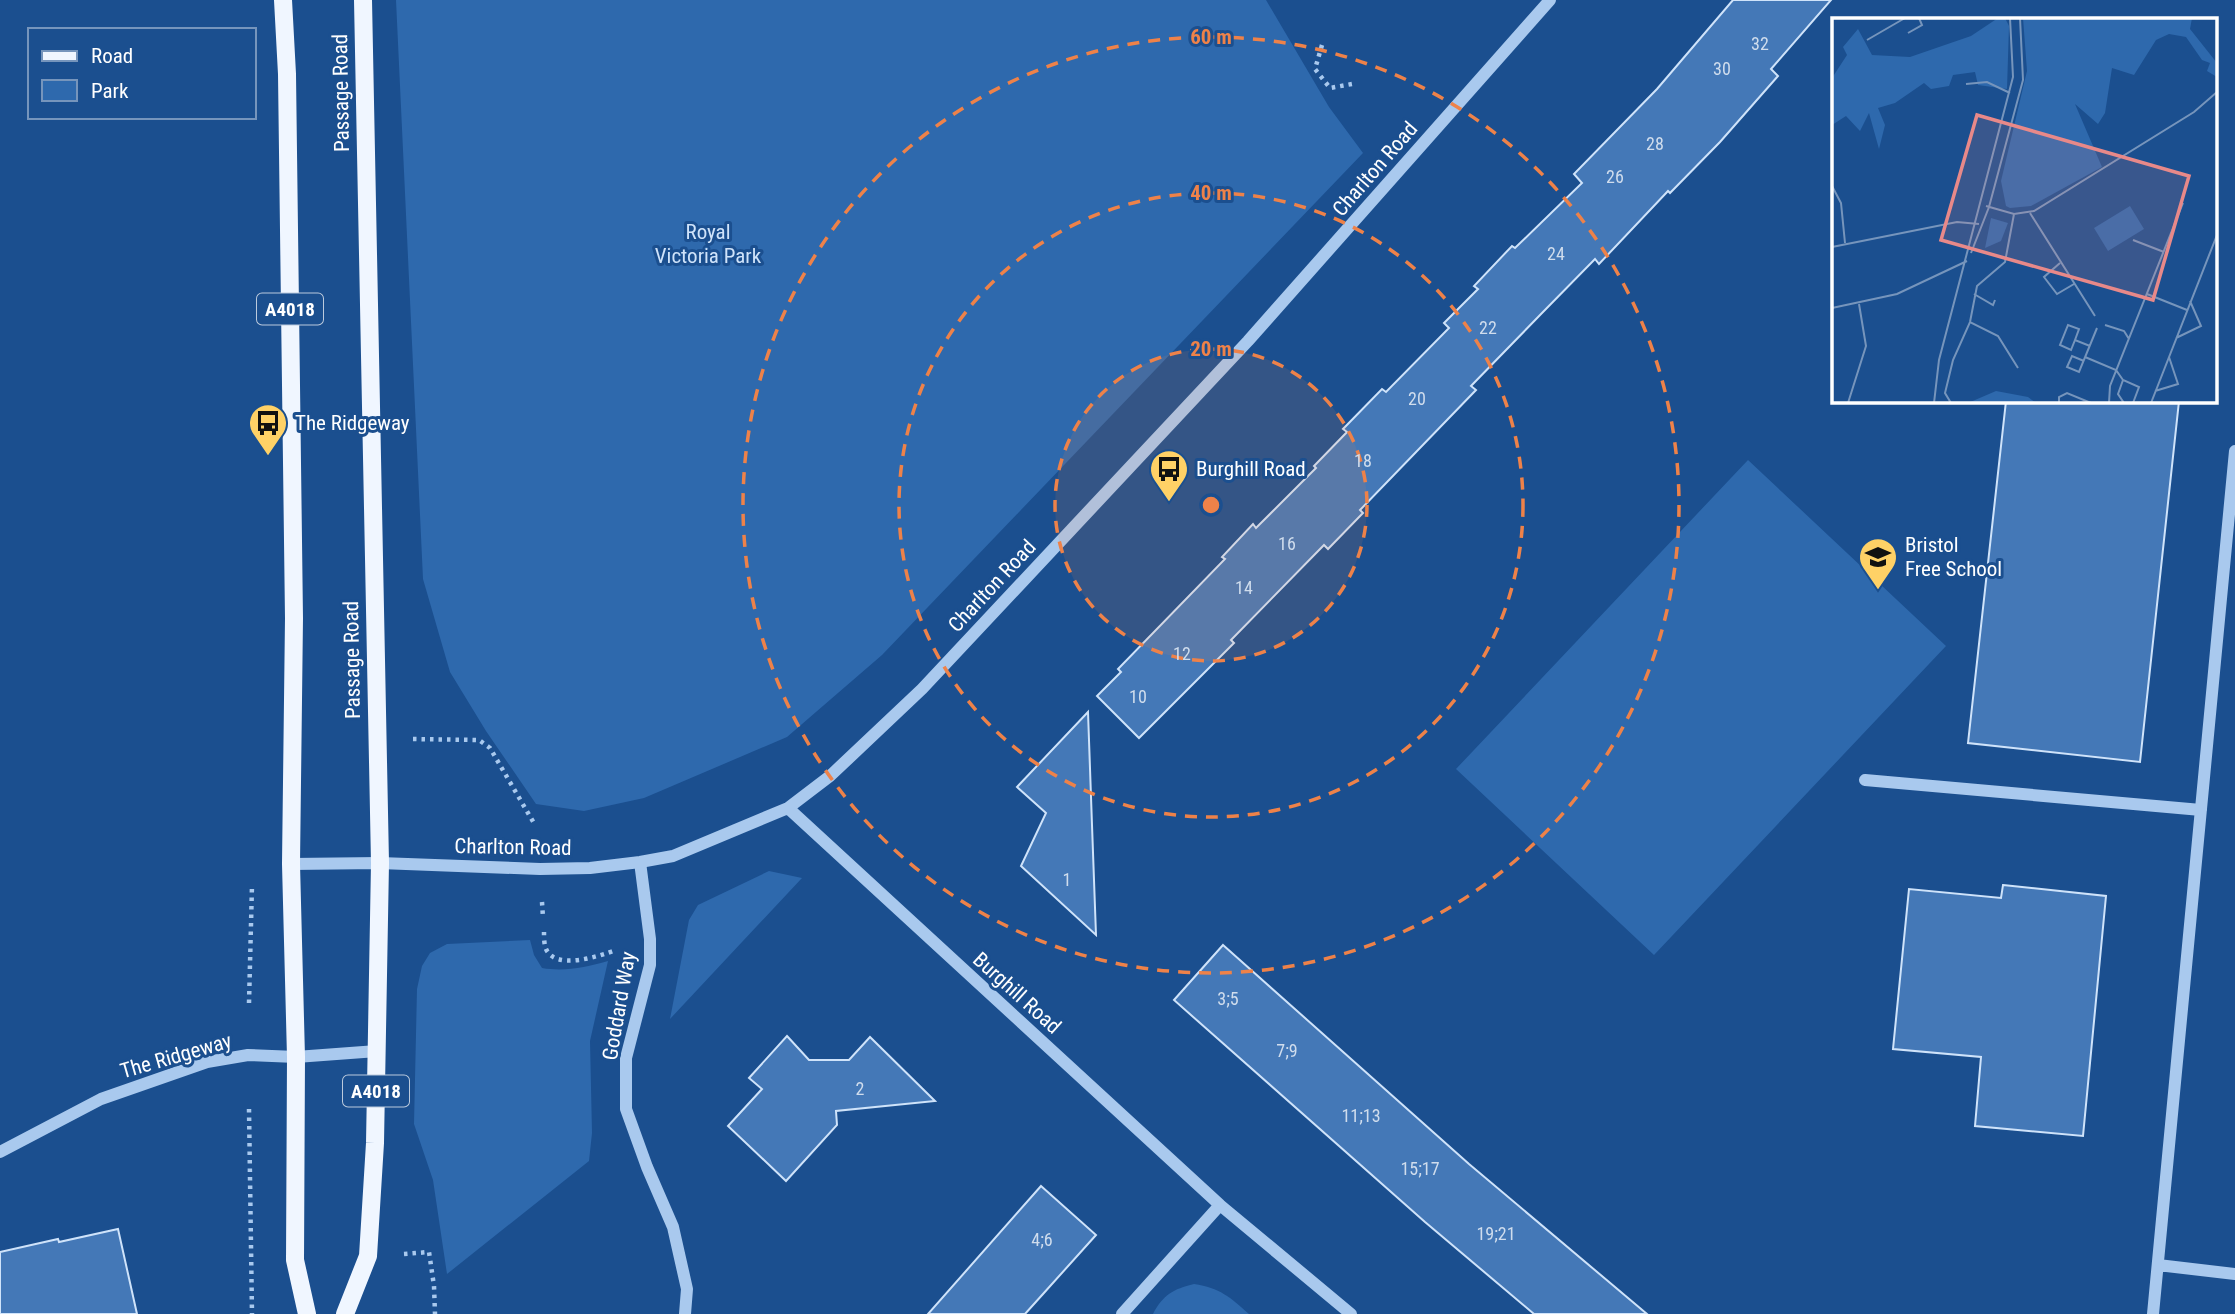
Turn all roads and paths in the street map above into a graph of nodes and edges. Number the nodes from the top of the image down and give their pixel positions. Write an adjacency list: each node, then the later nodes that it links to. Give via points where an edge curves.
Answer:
1 (283, 0): 14 (main road, A4018, via 294,618)
2 (363, 0): 13 (main road, Passage Road / A4018)
3 (1550, 0): 9 (street, Charlton Road, via 1248,341 931,679 830,776)
4 (1322, 45): 5 (path, via 1315,69 1330,88)
5 (1352, 84)
6 (2235, 451): 10 (street)
7 (408, 738): 11 (path, via 480,740 490,748)
8 (1865, 780): 10 (street)
9 (788, 808): 12 (street, Charlton Road, via 673,856); 21 (street, Burghill Road)
10 (2201, 810): 23 (street)
11 (535, 825)
12 (640, 862): 13 (street, Charlton Road, via 540,869); 16 (street, Goddard Way)
13 (380, 863): 14 (street, Charlton Road); 17 (main road, Passage Road / A4018)
14 (292, 864): 18 (main road, A4018)
15 (544, 932): 16 (path, via 546,949 567,961 593,958)
16 (650, 939): 29 (street, Goddard Way, via 650,965 626,1058 626,1109 673,1227 687,1289)
17 (377, 1051): 18 (street, The Ridgeway); 27 (main road, Passage Road / A4018, via 368,1256)
18 (296, 1057): 20 (street, The Ridgeway, via 248,1055 207,1062 102,1099); 26 (main road, A4018, via 295,1260)
19 (248, 1109): 25 (path)
20 (0, 1153)
21 (1220, 1205): 30 (street); 31 (street, Burghill Road)
22 (429, 1252): 28 (path)
23 (2158, 1265): 24 (street); 32 (street)
24 (2235, 1273)
25 (252, 1314)
26 (307, 1314)
27 (345, 1314)
28 (435, 1314)
29 (685, 1314)
30 (1122, 1314)
31 (1351, 1314)
32 (2153, 1314)

